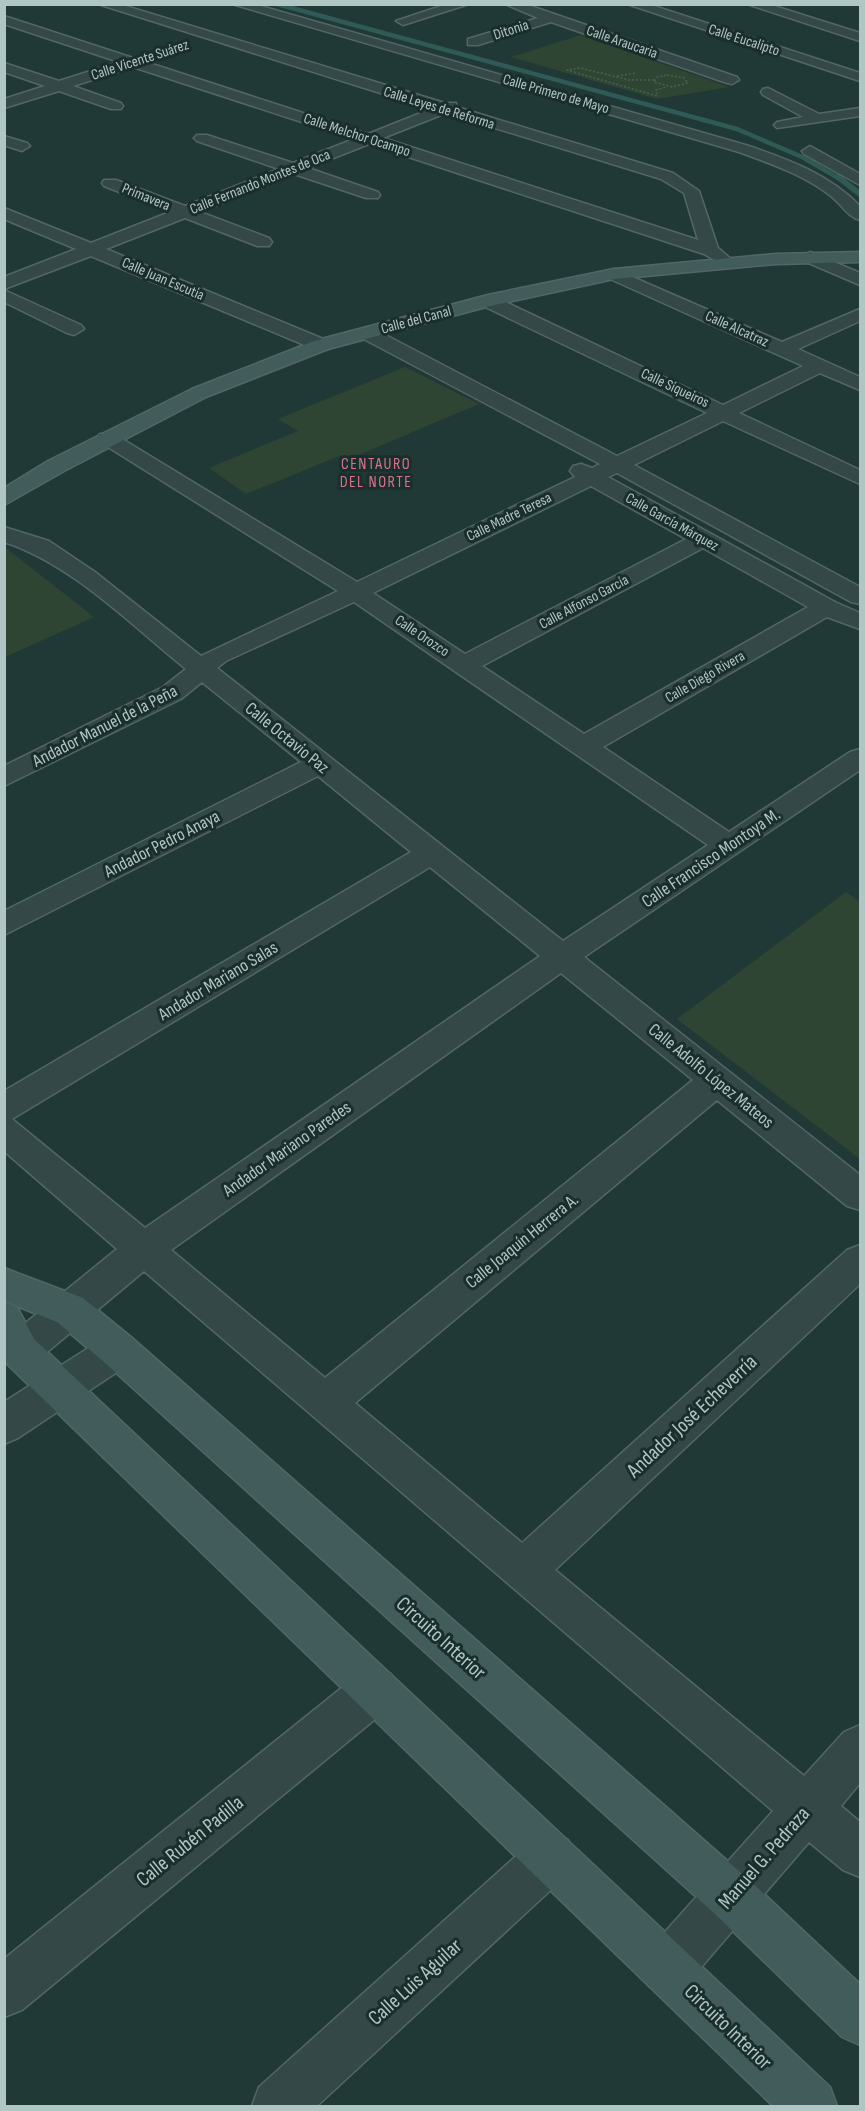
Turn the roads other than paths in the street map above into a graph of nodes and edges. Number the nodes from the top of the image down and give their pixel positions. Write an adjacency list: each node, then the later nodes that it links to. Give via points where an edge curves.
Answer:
1 (104, 4): 19 (street, Calle Leyes de Reforma)
2 (238, 4): 9 (street, Calle Primero de Mayo)
3 (463, 4): 14 (street, via 405,27)
4 (511, 4): 10 (street, Calle Araucaria)
5 (633, 4): 8 (street, Calle Eucalipto)
6 (753, 4): 18 (street)
7 (694, 7): 8 (street)
8 (666, 15): 12 (street); 28 (street, Calle Eucalipto)
9 (276, 16): 13 (street); 29 (street, Calle Primero de Mayo)
10 (550, 18): 17 (street, Calle Araucaria); 20 (street, Ditonia)
11 (4, 20): 25 (street, Calle Melchor Ocampo)
12 (643, 21)
13 (254, 23)
14 (385, 27)
15 (620, 27): 17 (street)
16 (231, 31): 19 (street, Calle Vicente Suárez)
17 (597, 34): 27 (street, Calle Araucaria)
18 (861, 37)
19 (208, 38): 21 (street, Calle Vicente Suárez); 34 (street, Calle Leyes de Reforma)
20 (473, 42)
21 (187, 45)
22 (453, 46): 24 (street)
23 (155, 55): 25 (street, Calle Vicente Suárez)
24 (488, 55)
25 (134, 62): 30 (street, Calle Vicente Suárez); 40 (street, Calle Melchor Ocampo)
26 (4, 67): 30 (street)
27 (732, 80)
28 (859, 80)
29 (518, 83): 34 (street, Calle Fernando Montes de Oca); 49 (street, Calle Primero de Mayo, via 709,138 802,170 836,191)
30 (60, 86): 32 (street, Calle Vicente Suárez); 33 (street)
31 (768, 92): 36 (street)
32 (4, 104)
33 (116, 106)
34 (442, 109): 40 (street, Calle Fernando Montes de Oca); 52 (street, Calle Leyes de Reforma, via 676,180 691,191)
35 (861, 112): 36 (street)
36 (817, 119): 37 (street)
37 (782, 125)
38 (769, 134): 44 (street)
39 (202, 138): 43 (street)
40 (368, 139): 43 (street, Calle Fernando Montes de Oca); 52 (street, Calle Melchor Ocampo)
41 (4, 140): 42 (street)
42 (22, 146)
43 (293, 169): 46 (street); 47 (street, Calle Fernando Montes de Oca)
44 (861, 180)
45 (110, 183): 47 (street, Primavera)
46 (372, 195)
47 (183, 212): 50 (street, Primavera); 51 (street, Calle Fernando Montes de Oca)
48 (4, 213): 51 (street, Calle Juan Escutia)
49 (861, 215)
50 (263, 242)
51 (93, 249): 58 (street, Calle Fernando Montes de Oca); 64 (street, Calle Juan Escutia)
52 (710, 250): 55 (street)
53 (810, 257): 54 (street, Calle del Canal); 55 (street, Calle del Canal); 57 (street)
54 (861, 257)
55 (727, 263): 56 (street, Calle del Canal)
56 (614, 274): 60 (street, Calle del Canal); 65 (street, Calle Alcatraz)
57 (861, 280)
58 (4, 284)
59 (4, 295): 62 (street)
60 (488, 301): 63 (street, Calle del Canal); 69 (street, Calle Siqueiros)
61 (861, 314): 65 (street)
62 (74, 329)
63 (367, 333): 64 (street, Calle del Canal); 68 (street, Calle García Márquez)
64 (321, 345): 70 (street, Calle del Canal, via 199,393)
65 (783, 350): 66 (street, Calle Alcatraz)
66 (819, 366): 67 (street, Calle Alcatraz); 69 (street, Calle Madre Teresa)
67 (861, 384)
68 (508, 407): 71 (street, via 502,419 506,428); 73 (street, Calle García Márquez)
69 (725, 411): 73 (street, Calle Madre Teresa); 75 (street, Calle Siqueiros)
70 (107, 438): 76 (street, Calle del Canal); 79 (street, Calle Orozco)
71 (539, 448)
72 (560, 460): 74 (street, Calle García Márquez)
73 (616, 465): 74 (street, Calle Madre Teresa); 80 (street, Calle García Márquez)
74 (591, 477): 78 (street, Calle García Márquez); 79 (street, Calle Madre Teresa)
75 (861, 478)
76 (4, 498)
77 (4, 534): 84 (street, Calle Octavio Paz, via 57,555)
78 (703, 539): 81 (street, Calle García Márquez); 83 (street, Calle Alfonso García)
79 (356, 592): 83 (street, Calle Orozco); 84 (street, Calle Madre Teresa, via 217,656)
80 (861, 597)
81 (826, 607): 82 (street, Calle García Márquez); 85 (street, Calle Diego Rivera)
82 (861, 622)
83 (466, 664): 85 (street, Calle Orozco)
84 (201, 670): 87 (street, Calle Octavio Paz); 88 (street, Andador Manuel de la Peña, via 172,693)
85 (584, 746): 89 (street, Calle Orozco)
86 (861, 758): 89 (street, Calle Francisco Montoya M.)
87 (319, 764): 90 (street, Calle Octavio Paz); 91 (street, Andador Pedro Anaya)
88 (4, 777)
89 (730, 846): 92 (street, Calle Francisco Montoya M.)
90 (431, 853): 92 (street, Calle Octavio Paz); 94 (street, Andador Mariano Salas)
91 (4, 924)
92 (562, 957): 93 (street, Calle Adolfo López Mateos); 97 (street, Andador Mariano Paredes)
93 (717, 1080): 96 (street, Calle Adolfo López Mateos); 104 (street, Calle Joaquín Herrera A.)
94 (4, 1108)
95 (4, 1130): 97 (street)
96 (861, 1195)
97 (145, 1248): 100 (street, Andador Mariano Paredes); 104 (street)
98 (861, 1260): 106 (street, Andador José Echeverría)
99 (4, 1284): 100 (street, Circuito Interior)
100 (70, 1310): 101 (street, Andador Mariano Paredes); 102 (street, Circuito Interior)
101 (12, 1335): 103 (street, Circuito Interior)
102 (118, 1350): 103 (street); 112 (street, Circuito Interior)
103 (59, 1389): 105 (street); 107 (street, Circuito Interior)
104 (327, 1401): 106 (street)
105 (4, 1425)
106 (523, 1571): 109 (street)
107 (375, 1690): 111 (street, Circuito Interior); 114 (street, Calle Rubén Padilla)
108 (861, 1748): 109 (street, Manuel G. Pedraza)
109 (808, 1808): 110 (street); 112 (street, Manuel G. Pedraza)
110 (861, 1853)
111 (551, 1857): 113 (street, Circuito Interior); 116 (street, Calle Luis Aguilar)
112 (731, 1896): 113 (street, Manuel G. Pedraza); 115 (street, Circuito Interior)
113 (667, 1968): 117 (street, Circuito Interior)
114 (4, 1992)
115 (861, 2019)
116 (278, 2106)
117 (811, 2106)

